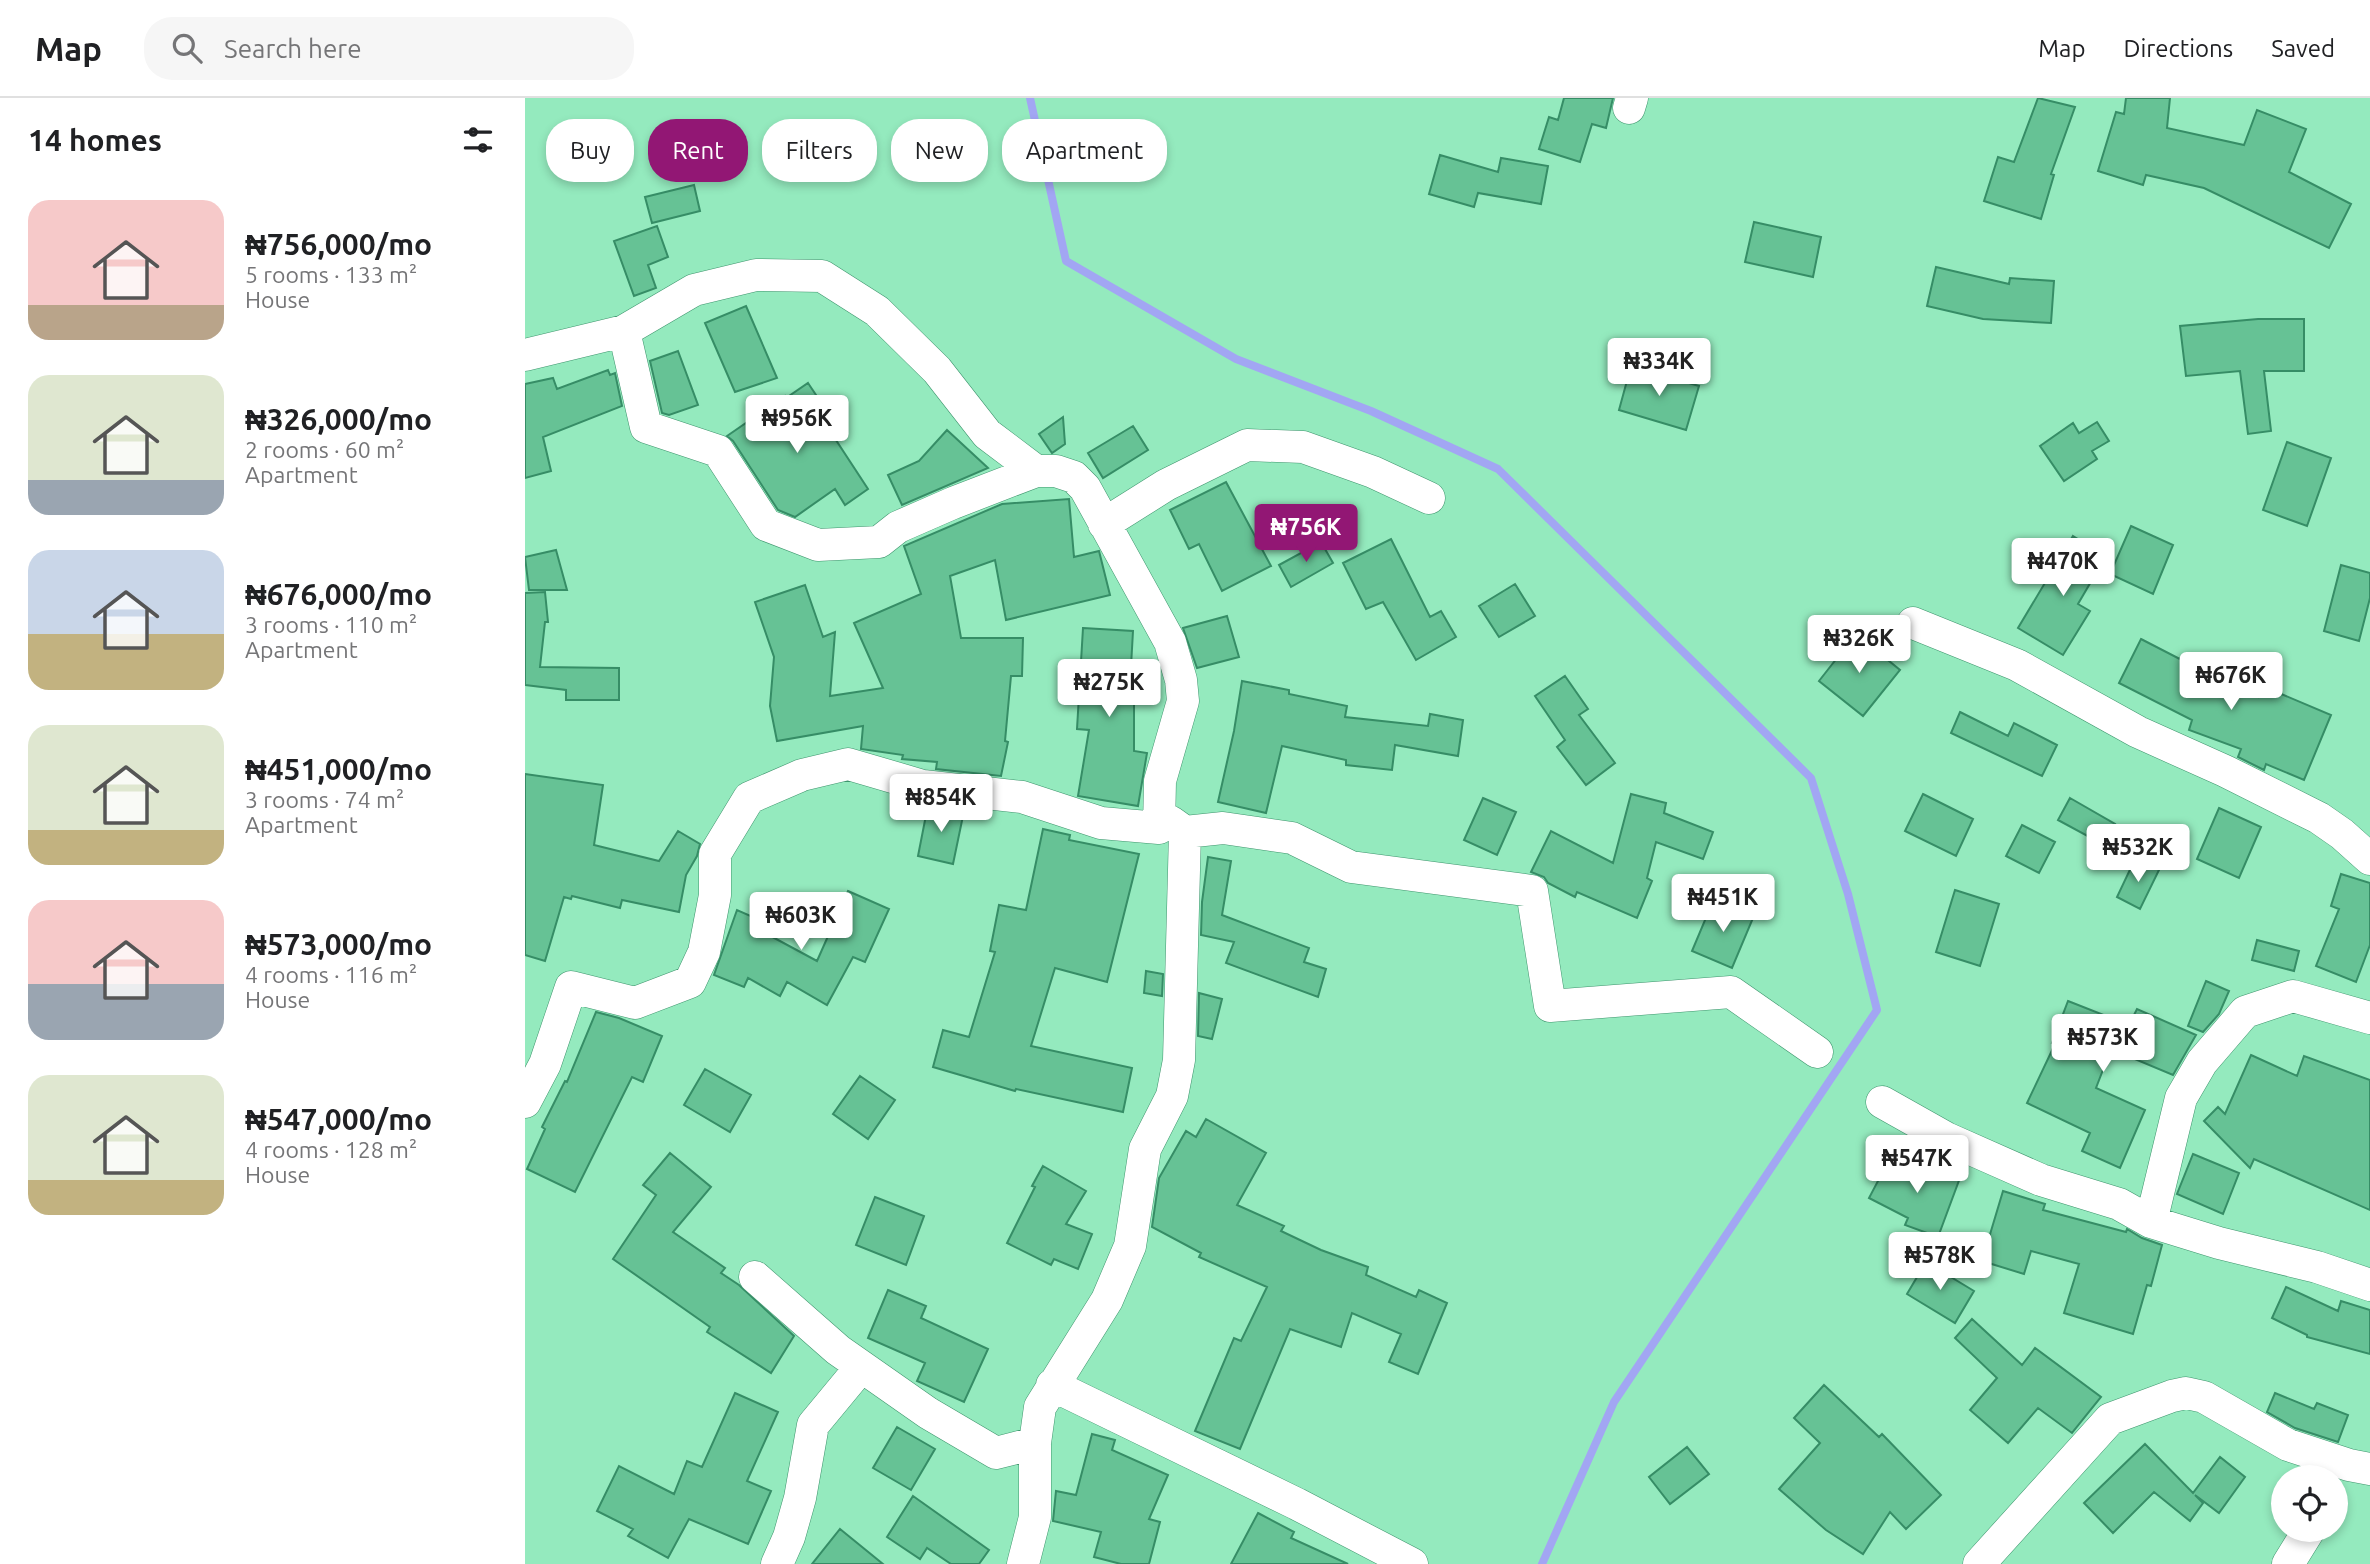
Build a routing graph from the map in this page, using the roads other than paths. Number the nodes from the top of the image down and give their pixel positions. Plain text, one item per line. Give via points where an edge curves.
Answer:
1 (624, 331) junction
2 (525, 355) edge
3 (1036, 471) junction
4 (1429, 498) dead end
5 (1104, 524) junction
6 (1913, 623) dead end
7 (1172, 830) junction
8 (2370, 859) edge
9 (2370, 1018) edge
10 (1817, 1052) dead end
11 (525, 1102) edge
12 (1882, 1102) dead end
13 (2151, 1222) junction
14 (755, 1277) dead end
15 (2370, 1285) edge
16 (861, 1367) junction
17 (1052, 1385) junction
18 (1034, 1443) junction
19 (2352, 1473) edge
20 (2302, 1542) edge
21 (777, 1564) edge
22 (1023, 1564) edge
23 (1412, 1564) edge
24 (1979, 1564) edge
25 (2288, 1564) edge

1 - 2 street
1 - 3 street via 694,290 755,275 823,276 877,311 937,370 987,434
1 - 3 street via 646,427 718,451 766,524 818,545 879,542 898,527
3 - 5 street via 1075,477
4 - 5 street via 1303,447 1247,445 1166,485
5 - 7 street via 1170,642 1181,680 1183,701 1160,781
6 - 8 street via 2017,665 2138,732 2319,818
7 - 10 street via 1223,828 1292,838 1351,867 1531,891 1550,1006 1731,992
7 - 11 street via 1101,822 1022,797 923,786 848,764 802,775 750,798 715,854 715,895 704,953 690,982 635,1003 571,987 545,1064
7 - 17 street via 1179,1060 1172,1096 1145,1149 1130,1246 1107,1300
9 - 13 street via 2293,996 2245,1012 2202,1062 2181,1098
12 - 13 street via 1946,1138 2041,1180 2119,1204
13 - 15 street
14 - 16 street
16 - 18 street via 996,1453
16 - 21 street via 813,1424 800,1498
17 - 18 street via 1040,1408
17 - 23 street
18 - 22 street via 1035,1517
19 - 24 street via 2288,1445 2204,1397 2172,1395 2110,1419
20 - 25 street

